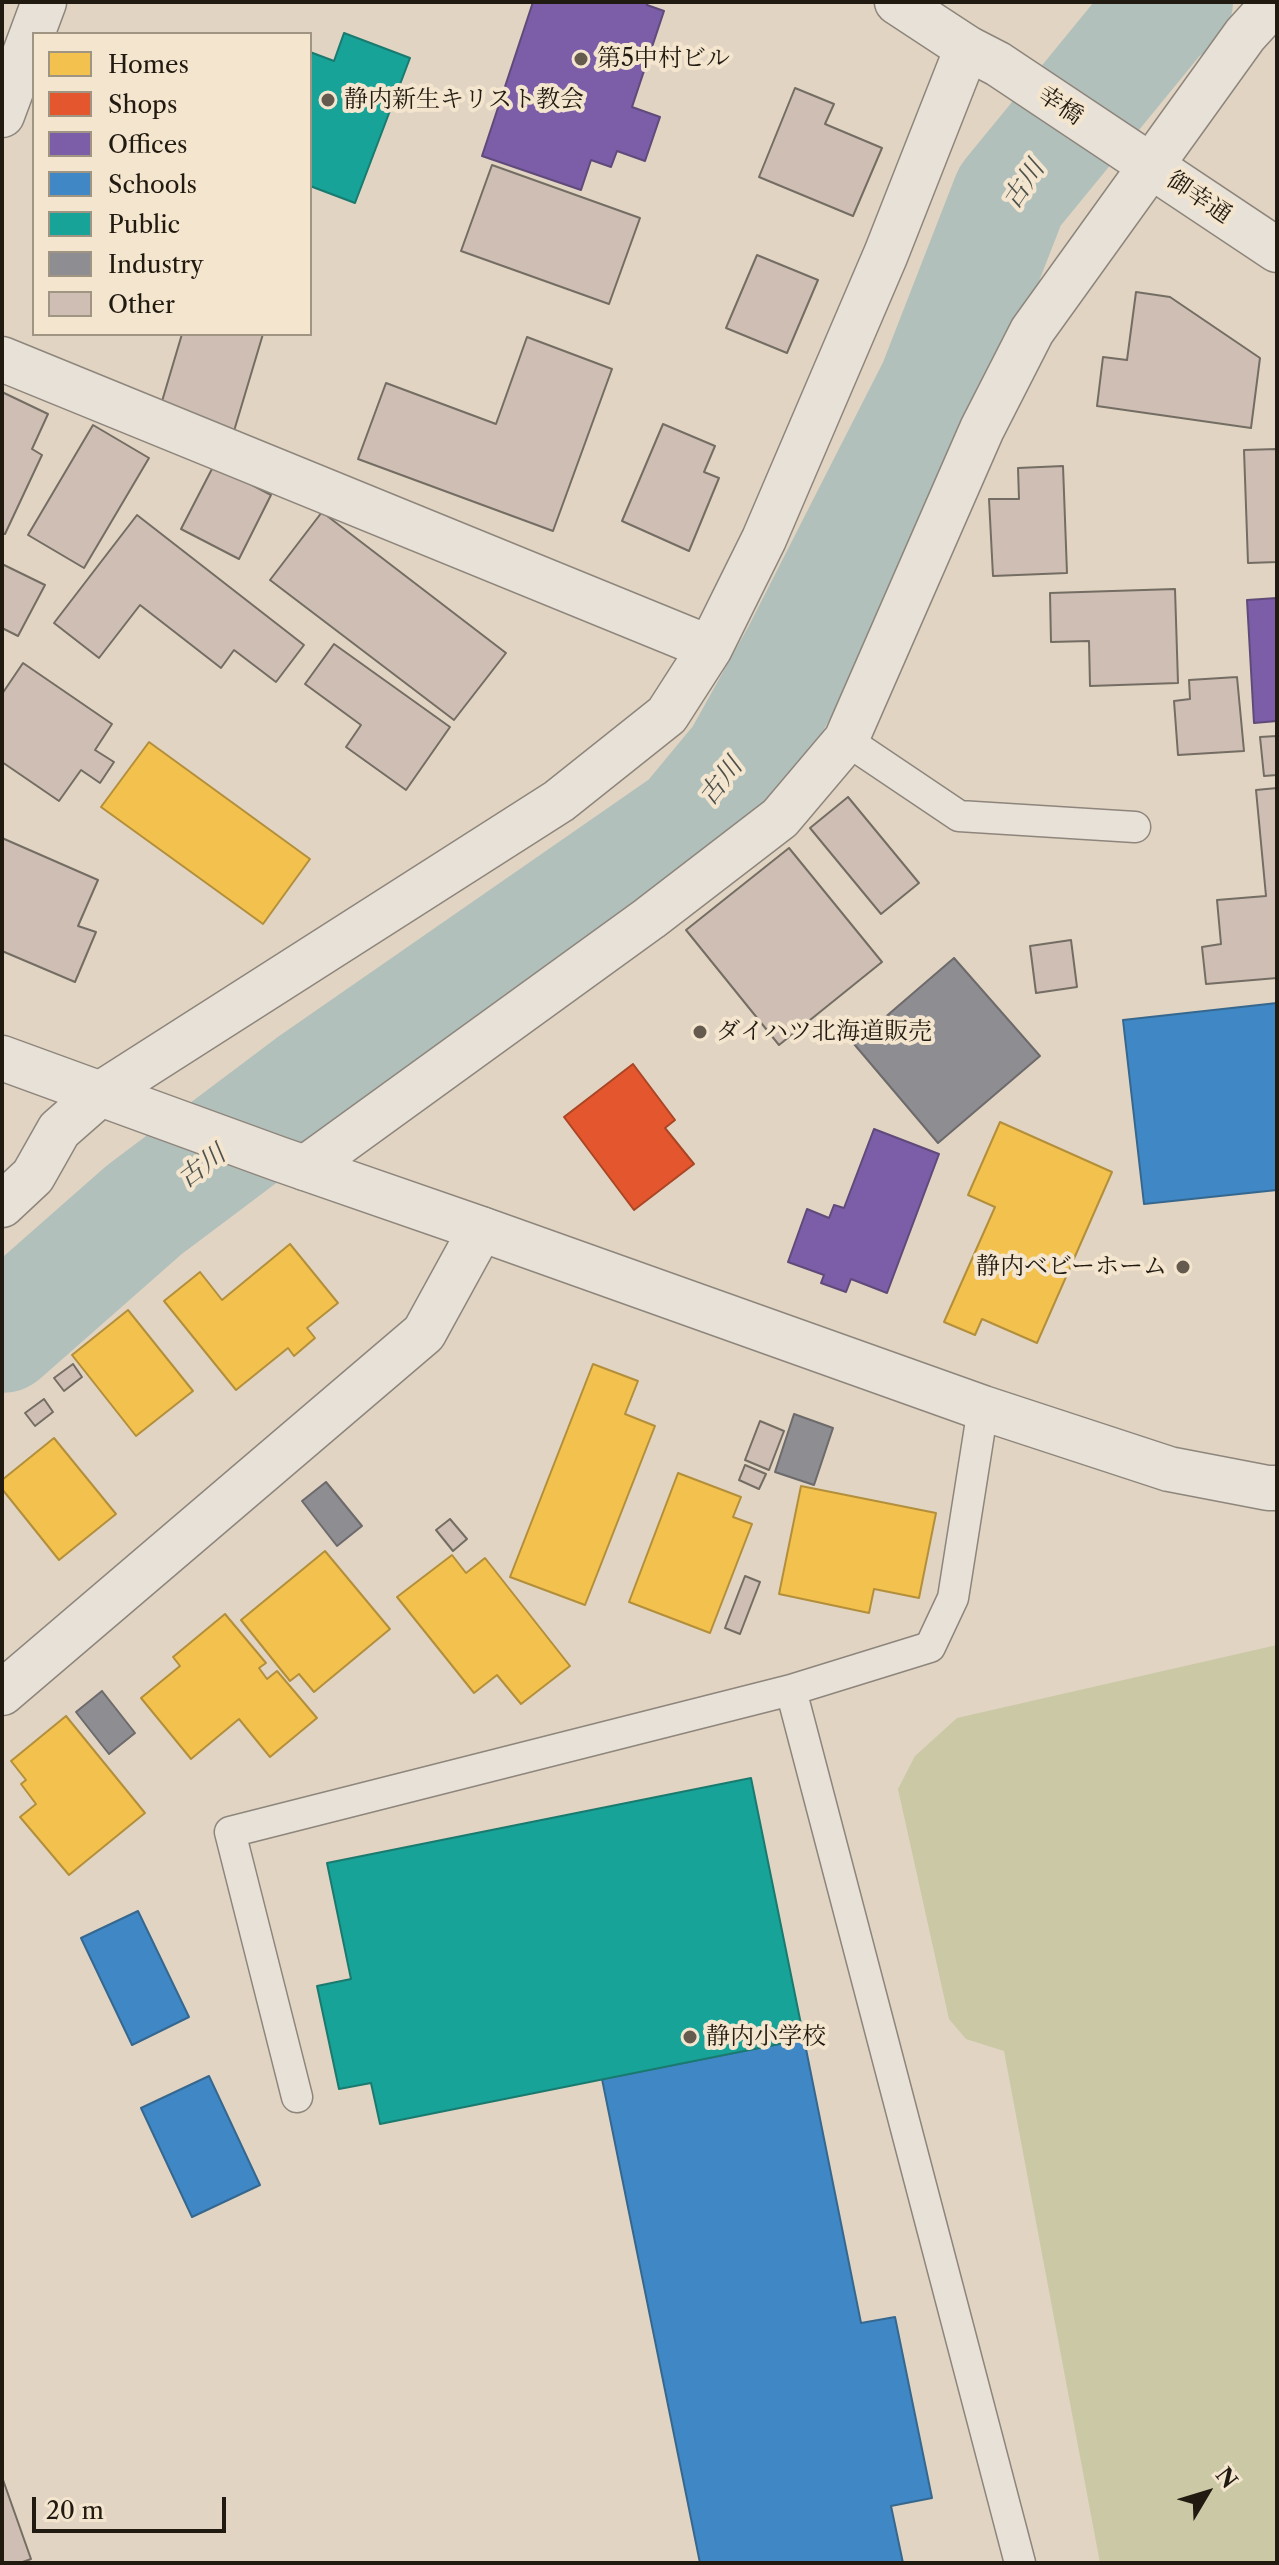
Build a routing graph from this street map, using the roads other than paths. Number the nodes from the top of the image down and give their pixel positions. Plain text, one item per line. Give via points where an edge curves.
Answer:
1 (44, 2) edge
2 (897, 2) edge
3 (1275, 2) edge
4 (33, 32) edge
5 (32, 34) edge
6 (983, 56) junction
7 (2, 115) edge
8 (1136, 156) junction
9 (1277, 250) edge
10 (2, 359) edge
11 (710, 648) junction
12 (846, 740) junction
13 (1135, 827) dead end
14 (2, 1058) edge
15 (100, 1094) junction
16 (292, 1164) junction
17 (2, 1205) edge
18 (481, 1229) junction
19 (983, 1408) junction
20 (1277, 1488) edge
21 (791, 1690) junction
22 (2, 1693) edge
23 (297, 2097) dead end
24 (1020, 2563) edge

1 - 4 street
2 - 6 street
3 - 8 street
5 - 7 street
6 - 8 street, 幸橋
6 - 11 street via 886,254 764,539
8 - 9 street, 御幸通
8 - 12 street via 1032,331 982,429
10 - 11 street
11 - 15 street via 667,715 559,801
12 - 13 lane via 959,816
12 - 16 street via 780,818 650,918
14 - 15 street
15 - 16 street
15 - 17 street via 59,1130 33,1176
16 - 18 street
18 - 19 street
18 - 22 street via 424,1333
19 - 20 street via 1169,1469
19 - 21 lane via 953,1598 930,1647
21 - 23 lane via 230,1832
21 - 24 lane

